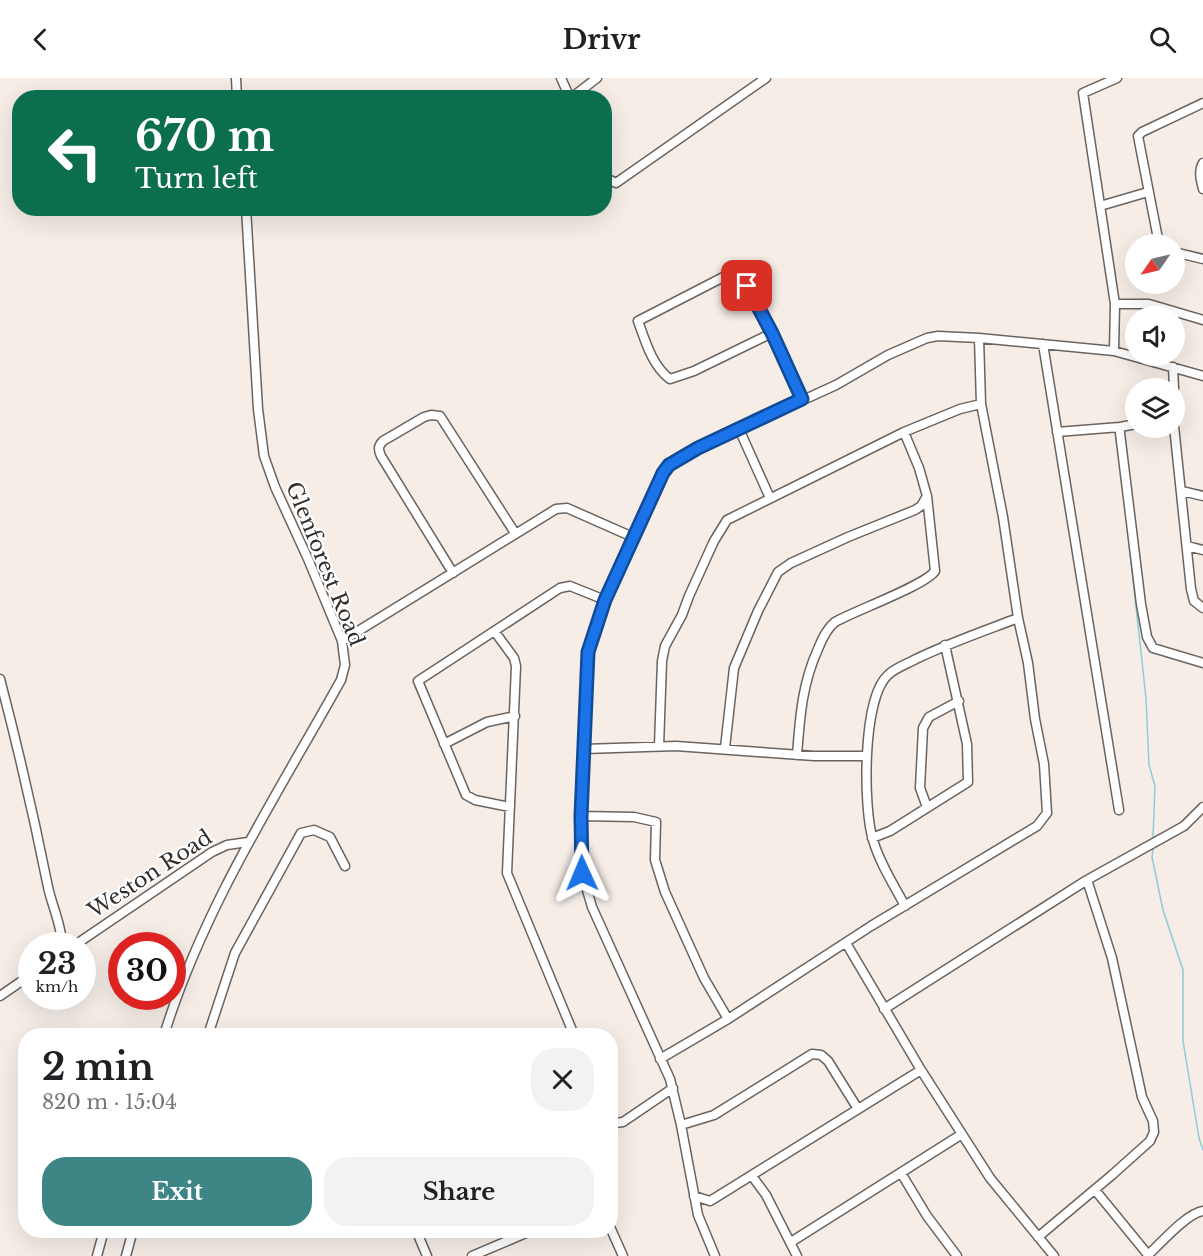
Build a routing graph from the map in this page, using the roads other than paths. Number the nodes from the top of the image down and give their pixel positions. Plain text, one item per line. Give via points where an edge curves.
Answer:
1 (597, 78) edge
2 (766, 78) edge
3 (1117, 78) edge
4 (581, 90) edge
5 (1203, 103) edge
6 (1203, 163) edge
7 (612, 181) edge
8 (1203, 189) edge
9 (1148, 192) junction
10 (1100, 206) junction
11 (246, 216) edge
12 (1157, 234) edge
13 (1185, 255) edge
14 (1203, 259) edge
15 (1115, 304) junction
16 (1203, 320) edge
17 (772, 333) junction
18 (979, 338) junction
19 (1043, 345) junction
20 (1114, 351) junction
21 (1173, 367) junction
22 (1203, 376) edge
23 (1174, 378) edge
24 (802, 399) junction
25 (981, 404) junction
26 (1125, 426) edge
27 (1120, 427) junction
28 (739, 429) junction
29 (904, 432) junction
30 (1057, 432) junction
31 (1175, 438) edge
32 (1182, 491) junction
33 (927, 496) junction
34 (1203, 496) edge
35 (770, 498) junction
36 (515, 533) junction
37 (635, 538) junction
38 (1187, 546) junction
39 (1203, 550) edge
40 (453, 573) junction
41 (605, 600) junction
42 (1203, 608) edge
43 (1018, 618) junction
44 (495, 632) junction
45 (342, 641) junction
46 (945, 645) junction
47 (1203, 663) edge
48 (0, 679) edge
49 (959, 701) junction
50 (515, 716) junction
51 (444, 744) junction
52 (659, 746) junction
53 (725, 748) junction
54 (584, 749) junction
55 (797, 754) junction
56 (867, 756) junction
57 (510, 807) junction
58 (927, 807) junction
59 (1203, 807) edge
60 (1119, 810) dead end
61 (581, 816) junction
62 (872, 838) junction
63 (248, 842) junction
64 (345, 866) dead end
65 (1087, 880) junction
66 (905, 906) junction
67 (62, 932) edge
68 (95, 932) edge
69 (846, 944) junction
70 (18, 984) edge
71 (0, 996) edge
72 (884, 1009) junction
73 (728, 1019) junction
74 (166, 1028) edge
75 (210, 1028) edge
76 (571, 1028) edge
77 (660, 1059) junction
78 (921, 1070) junction
79 (673, 1088) junction
80 (858, 1109) junction
81 (618, 1123) edge
82 (681, 1125) junction
83 (962, 1134) junction
84 (901, 1173) junction
85 (752, 1176) junction
86 (1095, 1190) junction
87 (694, 1196) junction
88 (710, 1201) junction
89 (1203, 1210) edge
90 (698, 1215) junction
91 (1038, 1237) junction
92 (102, 1238) edge
93 (131, 1238) edge
94 (419, 1238) edge
95 (514, 1238) edge
96 (615, 1238) edge
97 (791, 1242) junction
98 (1148, 1255) edge
99 (97, 1256) edge
100 (126, 1256) edge
101 (427, 1256) edge
102 (472, 1256) edge
103 (623, 1256) edge
104 (715, 1256) edge
105 (797, 1256) edge
106 (957, 1256) edge
107 (1054, 1256) edge

1 - 4 street
2 - 7 street via 616,183
3 - 10 street via 1083,93
5 - 9 street via 1139,134
6 - 8 street
9 - 10 street
9 - 12 street
10 - 15 street
11 - 45 street, Glenforest Road via 264,456
13 - 14 street
15 - 16 street via 1149,304
15 - 20 street
17 - 17 street via 737,270 638,321 649,350 670,379
17 - 24 street
18 - 19 street
18 - 24 street via 927,338
18 - 25 street
19 - 20 street
19 - 30 street
20 - 21 street
21 - 22 street
21 - 23 street
24 - 28 street
25 - 29 street
25 - 43 street
26 - 27 street
27 - 30 street
27 - 47 street via 1149,644
28 - 35 street
28 - 37 street via 669,465
29 - 33 street
29 - 35 street
30 - 60 street
31 - 32 street
32 - 34 street
32 - 38 street
33 - 53 street via 915,510 848,537 778,572 734,668
33 - 55 street via 936,567 933,574 831,625 807,676
35 - 52 street via 727,520 667,641 662,661
36 - 37 street via 552,510 567,508
36 - 40 street
36 - 40 street via 440,416 424,417 383,441 378,450 381,456
37 - 41 street
38 - 39 street
38 - 42 street via 1192,597
40 - 45 street
41 - 44 street via 564,586
41 - 54 street via 588,652
43 - 46 street
43 - 66 street via 1044,764 1047,813 1037,826
44 - 50 street via 516,662
44 - 51 street via 418,681
45 - 63 street, Glenforest Road via 346,658 341,680
46 - 49 street
46 - 56 street via 883,680 874,701
48 - 67 street
49 - 58 street via 929,717 923,728 920,788
49 - 58 street via 967,744 968,782
50 - 51 street via 487,722
50 - 57 street
51 - 57 street via 469,798
52 - 53 street
52 - 54 street
53 - 55 street
54 - 61 street
55 - 56 street
56 - 62 street via 866,789
57 - 76 street via 508,879
58 - 62 street
59 - 65 street via 1184,826
61 - 73 street via 656,822 656,860 665,892 704,978
61 - 77 street via 582,873 587,896
62 - 66 street
63 - 68 street, Weston Road via 220,848
63 - 74 street, Glenforest Road via 199,940
64 - 75 street via 330,837 314,830 301,833 235,953
65 - 72 street
65 - 86 street via 1112,957 1142,1098 1154,1128 1150,1141
66 - 69 street
69 - 72 street
69 - 73 street
70 - 71 street
72 - 78 street
73 - 77 street
77 - 79 street
78 - 80 street
78 - 83 street
79 - 81 street
79 - 82 street
80 - 82 street via 828,1061 812,1054 714,1115
80 - 85 street
82 - 87 street
83 - 84 street
83 - 91 street via 990,1178
84 - 97 street
84 - 106 street
85 - 88 street
85 - 97 street
86 - 91 street
86 - 98 street
87 - 88 street
87 - 90 street
88 - 90 street
89 - 98 street
90 - 104 street
91 - 107 street
92 - 99 street
93 - 100 street
94 - 101 street
95 - 102 street
96 - 103 street
97 - 105 street

